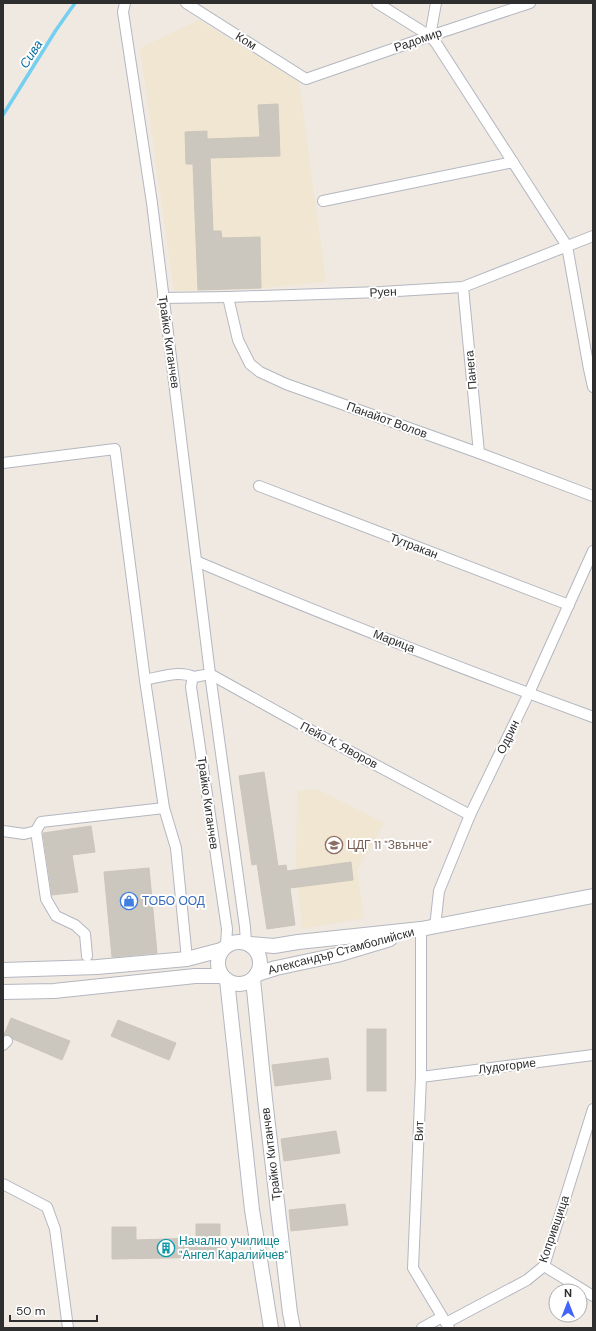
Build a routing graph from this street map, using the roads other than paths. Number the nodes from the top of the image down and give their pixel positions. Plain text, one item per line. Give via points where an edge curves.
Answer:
1 (186, 3) edge
2 (377, 3) edge
3 (436, 3) edge
4 (530, 3) edge
5 (124, 7) edge
6 (430, 36) junction
7 (306, 79) joint
8 (513, 162) junction
9 (323, 200) dead end
10 (593, 236) edge
11 (567, 246) junction
12 (463, 287) junction
13 (228, 297) junction
14 (163, 298) junction
15 (593, 387) edge
16 (479, 453) junction
17 (3, 463) edge
18 (259, 486) dead end
19 (593, 496) edge
20 (593, 551) edge
21 (196, 561) junction
22 (569, 605) junction
23 (210, 674) junction
24 (194, 677) junction
25 (144, 680) junction
26 (529, 694) junction
27 (593, 717) edge
28 (164, 808) junction
29 (470, 815) junction
30 (3, 831) edge
31 (36, 831) junction
32 (593, 896) edge
33 (428, 928) junction
34 (248, 944) junction
35 (224, 948) junction
36 (87, 956) dead end
37 (187, 959) junction
38 (3, 970) edge
39 (255, 976) junction
40 (224, 978) junction
41 (3, 992) edge
42 (593, 1056) edge
43 (421, 1077) junction
44 (593, 1109) edge
45 (3, 1184) edge
46 (544, 1266) junction
47 (593, 1296) edge
48 (446, 1323) edge
49 (68, 1328) edge
50 (271, 1328) edge
51 (293, 1328) edge
52 (422, 1328) edge

1 - 7 street, Ком
2 - 6 street
3 - 6 street
4 - 6 street, Радомир
5 - 14 street, Трайко Китанчев
6 - 7 street, Радомир
6 - 8 street
8 - 9 street
8 - 11 street
10 - 11 street, Руен
11 - 12 street, Руен
11 - 15 street
12 - 13 street, Руен
12 - 16 street, Панега
13 - 14 street, Руен
13 - 16 street, Панайот Волов via 238,340 250,364 260,372 286,384
14 - 21 street, Трайко Китанчев
16 - 19 street, Панайот Волов
17 - 25 street via 115,449
18 - 22 street, Тутракан
20 - 22 street, Одрин
21 - 23 street, Трайко Китанчев
21 - 26 street, Марица
22 - 26 street, Одрин
23 - 24 street
23 - 29 street, Пейо К. Яворов
23 - 34 street, Трайко Китанчев
24 - 25 street via 180,674
24 - 35 street, Трайко Китанчев via 191,686 226,929
25 - 28 street
26 - 27 street, Марица
26 - 29 street, Одрин
28 - 31 street via 40,822
28 - 37 street via 176,848
29 - 33 street, Одрин via 439,891
30 - 31 street via 24,834
31 - 36 street via 46,899 56,916 75,925 85,934
32 - 33 main road, Александър Стамболийски
33 - 34 main road, Александър Стамболийски via 274,946
33 - 39 main road, Александър Стамболийски via 276,968
33 - 43 street, Вит
34 - 35 main road, Александър Стамболийски via 238,941
34 - 39 main road, Александър Стамболийски via 255,949 260,961 260,968
35 - 37 main road, Александър Стамболийски
35 - 40 main road via 218,956 217,963 218,970
37 - 38 main road, Александър Стамболийски via 97,967
39 - 40 main road, Александър Стамболийски via 247,983 240,984
39 - 51 main road, Трайко Китанчев via 265,1099
40 - 41 main road, Александър Стамболийски via 194,976 54,991
40 - 50 main road, Трайко Китанчев via 252,1210
42 - 43 street, Лудогорие
43 - 48 street, Вит via 413,1268
44 - 46 street, Копривщица
45 - 49 street via 47,1207 55,1229
46 - 47 street
46 - 48 street, Копривщица via 527,1280
48 - 52 street, Копривщица

